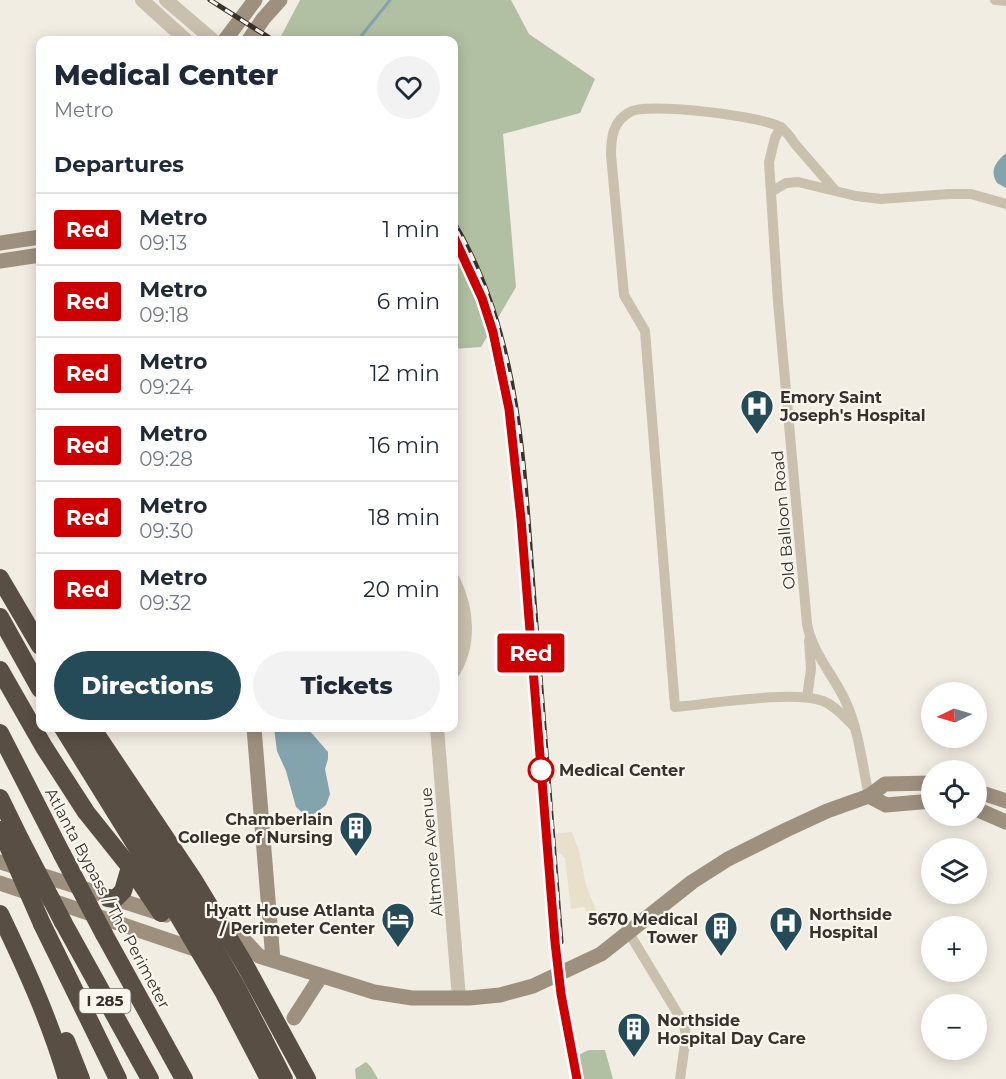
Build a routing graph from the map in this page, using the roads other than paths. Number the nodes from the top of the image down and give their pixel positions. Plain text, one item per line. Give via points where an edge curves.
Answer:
1 (142, 0) edge
2 (166, 0) edge
3 (255, 0) edge
4 (280, 0) edge
5 (995, 0) edge
6 (1006, 1) edge
7 (182, 36) edge
8 (208, 36) edge
9 (228, 36) edge
10 (252, 36) edge
11 (781, 127) junction
12 (834, 189) junction
13 (771, 192) junction
14 (1006, 204) edge
15 (36, 238) edge
16 (0, 243) edge
17 (36, 256) edge
18 (0, 261) edge
19 (0, 578) edge
20 (458, 593) edge
21 (0, 605) edge
22 (0, 617) edge
23 (808, 631) junction
24 (36, 639) edge
25 (458, 662) edge
26 (36, 668) edge
27 (0, 670) edge
28 (36, 682) edge
29 (807, 698) junction
30 (855, 727) junction
31 (36, 731) edge
32 (37, 732) edge
33 (65, 732) edge
34 (77, 732) edge
35 (95, 732) edge
36 (254, 732) edge
37 (437, 732) edge
38 (0, 733) edge
39 (921, 783) edge
40 (987, 795) edge
41 (869, 796) junction
42 (0, 798) edge
43 (1006, 801) edge
44 (921, 802) edge
45 (987, 814) edge
46 (1006, 822) edge
47 (0, 829) edge
48 (0, 862) edge
49 (130, 867) junction
50 (0, 883) edge
51 (108, 898) junction
52 (161, 913) junction
53 (0, 914) edge
54 (629, 933) junction
55 (266, 958) junction
56 (321, 976) junction
57 (33, 984) junction
58 (452, 998) junction
59 (294, 1018) dead end
60 (67, 1079) edge
61 (81, 1079) edge
62 (118, 1079) edge
63 (150, 1079) edge
64 (184, 1079) edge
65 (269, 1079) edge
66 (284, 1079) edge
67 (307, 1079) edge
68 (680, 1079) edge

1 - 7 street
2 - 8 street
3 - 9 main road
4 - 10 main road
5 - 6 street
11 - 12 street
11 - 13 street, Old Balloon Road via 769,162
11 - 29 street via 764,120 671,108 636,109 614,128 611,155 624,295 645,331 675,707
12 - 13 street via 798,182 786,183
12 - 14 street via 881,199 971,194
13 - 23 street, Old Balloon Road
15 - 16 main road
17 - 18 main road
19 - 24 highway
20 - 25 street via 466,634
21 - 26 highway
22 - 28 highway
23 - 29 street via 811,669
23 - 30 street, Old Balloon Road
27 - 31 highway
29 - 30 street via 825,702
30 - 41 street, Old Balloon Road
32 - 49 highway via 86,812
33 - 65 highway, bridge via 224,993
34 - 66 highway, bridge via 181,890
35 - 67 highway, bridge via 193,879
36 - 55 main road
37 - 58 street, Altmore Avenue via 458,975
38 - 64 highway, Atlanta Bypass / The Perimeter / I 285, bridge
39 - 41 main road via 885,784
40 - 43 main road
41 - 44 main road via 886,805
41 - 54 main road via 827,811 728,859 692,882
42 - 63 highway, I 285, bridge
45 - 46 main road
47 - 62 highway, bridge
48 - 51 main road
49 - 51 highway via 123,891 115,899
49 - 52 highway
50 - 55 main road via 243,965
51 - 52 main road
52 - 55 main road via 245,941
53 - 57 highway
54 - 58 main road via 601,954 533,986 500,994
54 - 68 street via 684,1024
55 - 56 main road
56 - 58 main road via 375,992 412,998
56 - 59 main road
57 - 60 highway
57 - 61 highway via 64,1035

